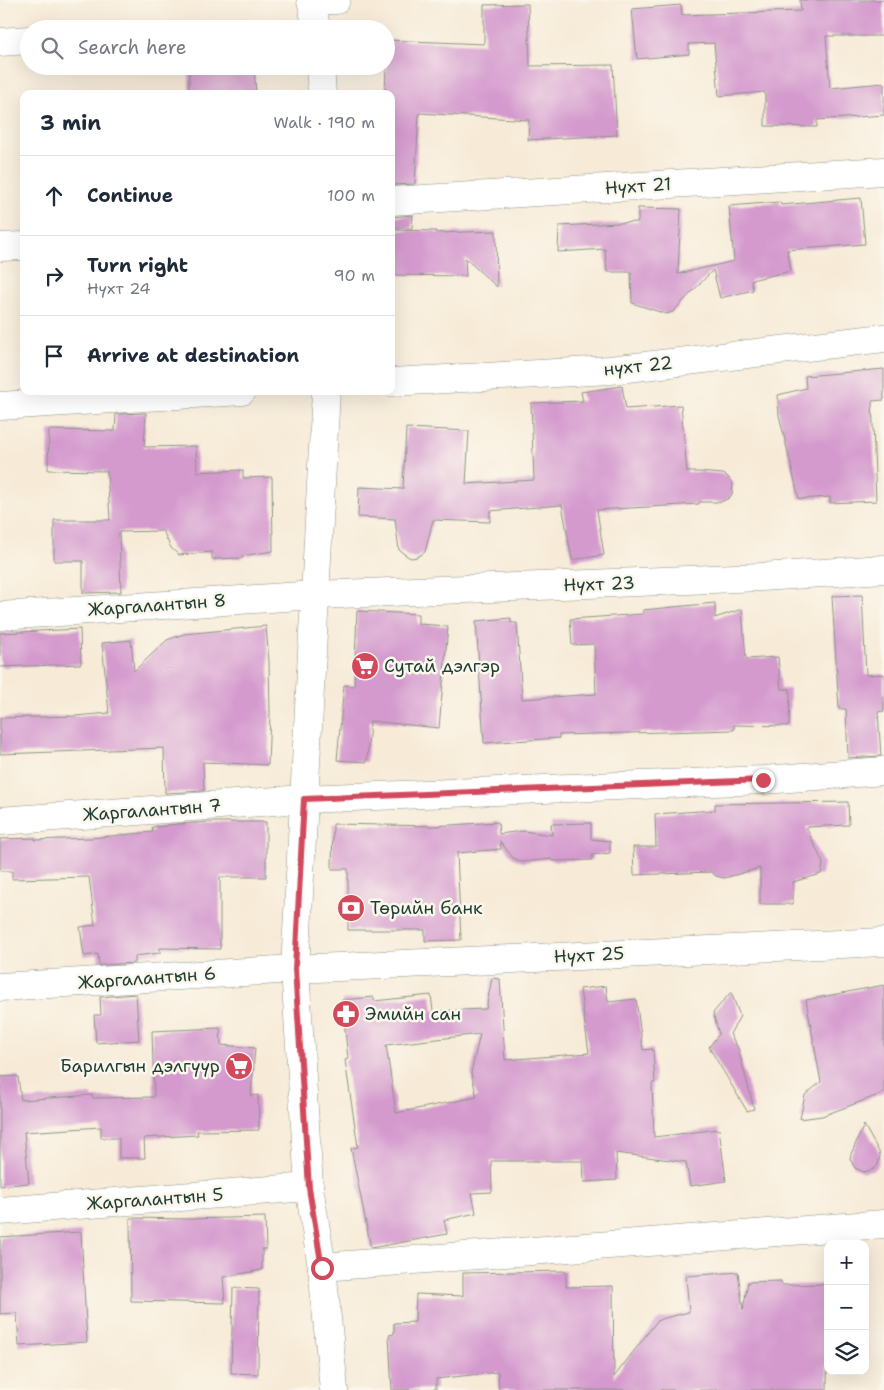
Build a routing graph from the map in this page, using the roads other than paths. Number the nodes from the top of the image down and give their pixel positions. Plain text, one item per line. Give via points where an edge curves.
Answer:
1 (320, 0) edge
2 (317, 20) edge
3 (20, 41) edge
4 (0, 42) edge
5 (321, 75) edge
6 (322, 90) edge
7 (884, 171) edge
8 (395, 201) edge
9 (20, 246) edge
10 (0, 247) edge
11 (884, 338) edge
12 (395, 382) edge
13 (177, 395) edge
14 (326, 395) edge
15 (0, 406) edge
16 (884, 569) edge
17 (315, 595) junction
18 (0, 616) edge
19 (884, 771) edge
20 (304, 799) junction
21 (0, 821) edge
22 (884, 942) edge
23 (295, 969) junction
24 (0, 987) edge
25 (309, 1188) junction
26 (0, 1211) edge
27 (884, 1224) edge
28 (322, 1268) junction
29 (334, 1390) edge

1 - 2 street
3 - 4 street
5 - 6 street
7 - 8 street, Нүхт 21
9 - 10 street
11 - 12 street, нүхт 22 via 610,370
13 - 15 street
14 - 17 street
16 - 17 street, Нүхт 23
17 - 18 street, Жаргалантын 8
17 - 20 street
19 - 20 street, Жаргалантын 7 via 763,780
20 - 21 street, Жаргалантын 7
20 - 23 street
22 - 23 street, Нүхт 25
23 - 24 street, Жаргалантын 6
23 - 25 street
25 - 26 street, Жаргалантын 5
25 - 28 street
27 - 28 street
28 - 29 street

